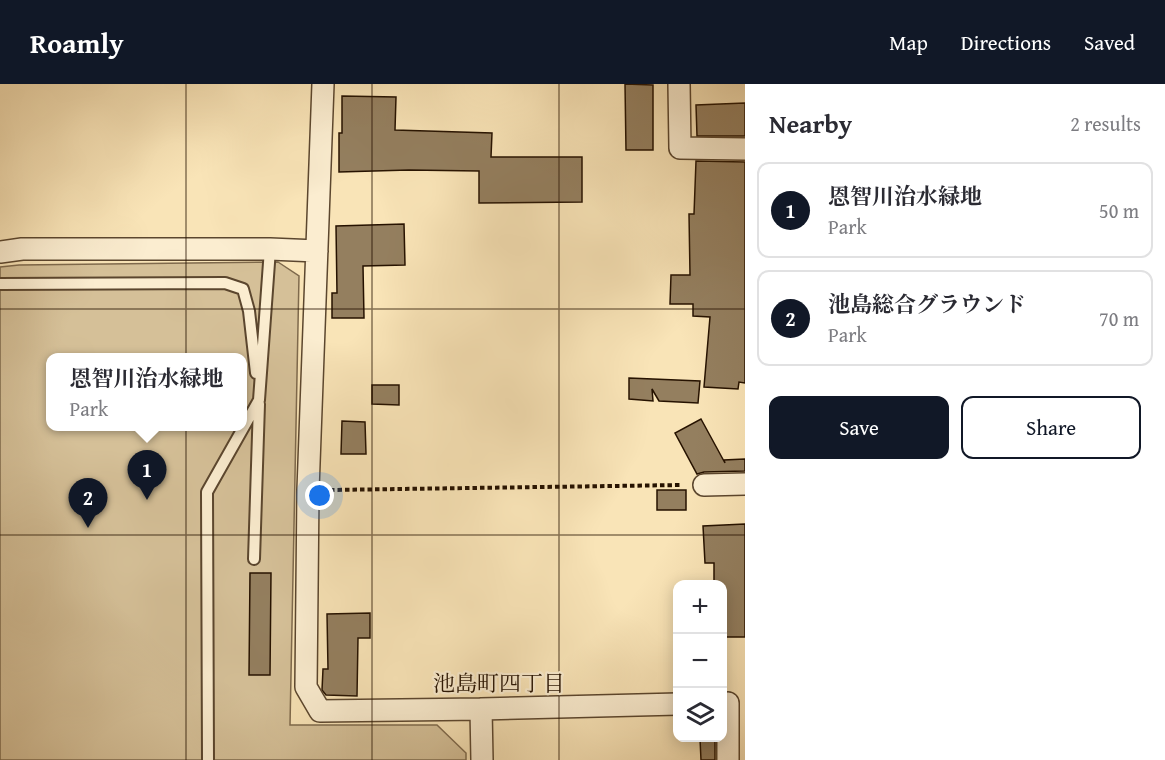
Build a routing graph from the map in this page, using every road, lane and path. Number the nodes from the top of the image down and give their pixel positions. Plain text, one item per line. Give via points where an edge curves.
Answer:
1 (323, 84) edge
2 (679, 84) edge
3 (745, 148) edge
4 (270, 249) junction
5 (317, 251) junction
6 (0, 252) edge
7 (0, 284) edge
8 (259, 399) junction
9 (247, 420) edge
10 (241, 431) edge
11 (745, 484) edge
12 (704, 485) joint
13 (308, 490) junction
14 (254, 559) dead end
15 (732, 703) edge
16 (673, 704) edge
17 (481, 709) junction
18 (208, 760) edge
19 (482, 760) edge
20 (728, 760) edge

1 - 5 street
2 - 3 street via 680,148
4 - 5 street
4 - 6 street
4 - 8 lane
5 - 13 street
7 - 8 lane via 225,283 243,289
8 - 9 lane
8 - 14 lane
10 - 18 lane via 207,492
11 - 12 street
12 - 13 path
13 - 17 street via 306,687 320,711
15 - 20 street
16 - 17 street
17 - 19 street

